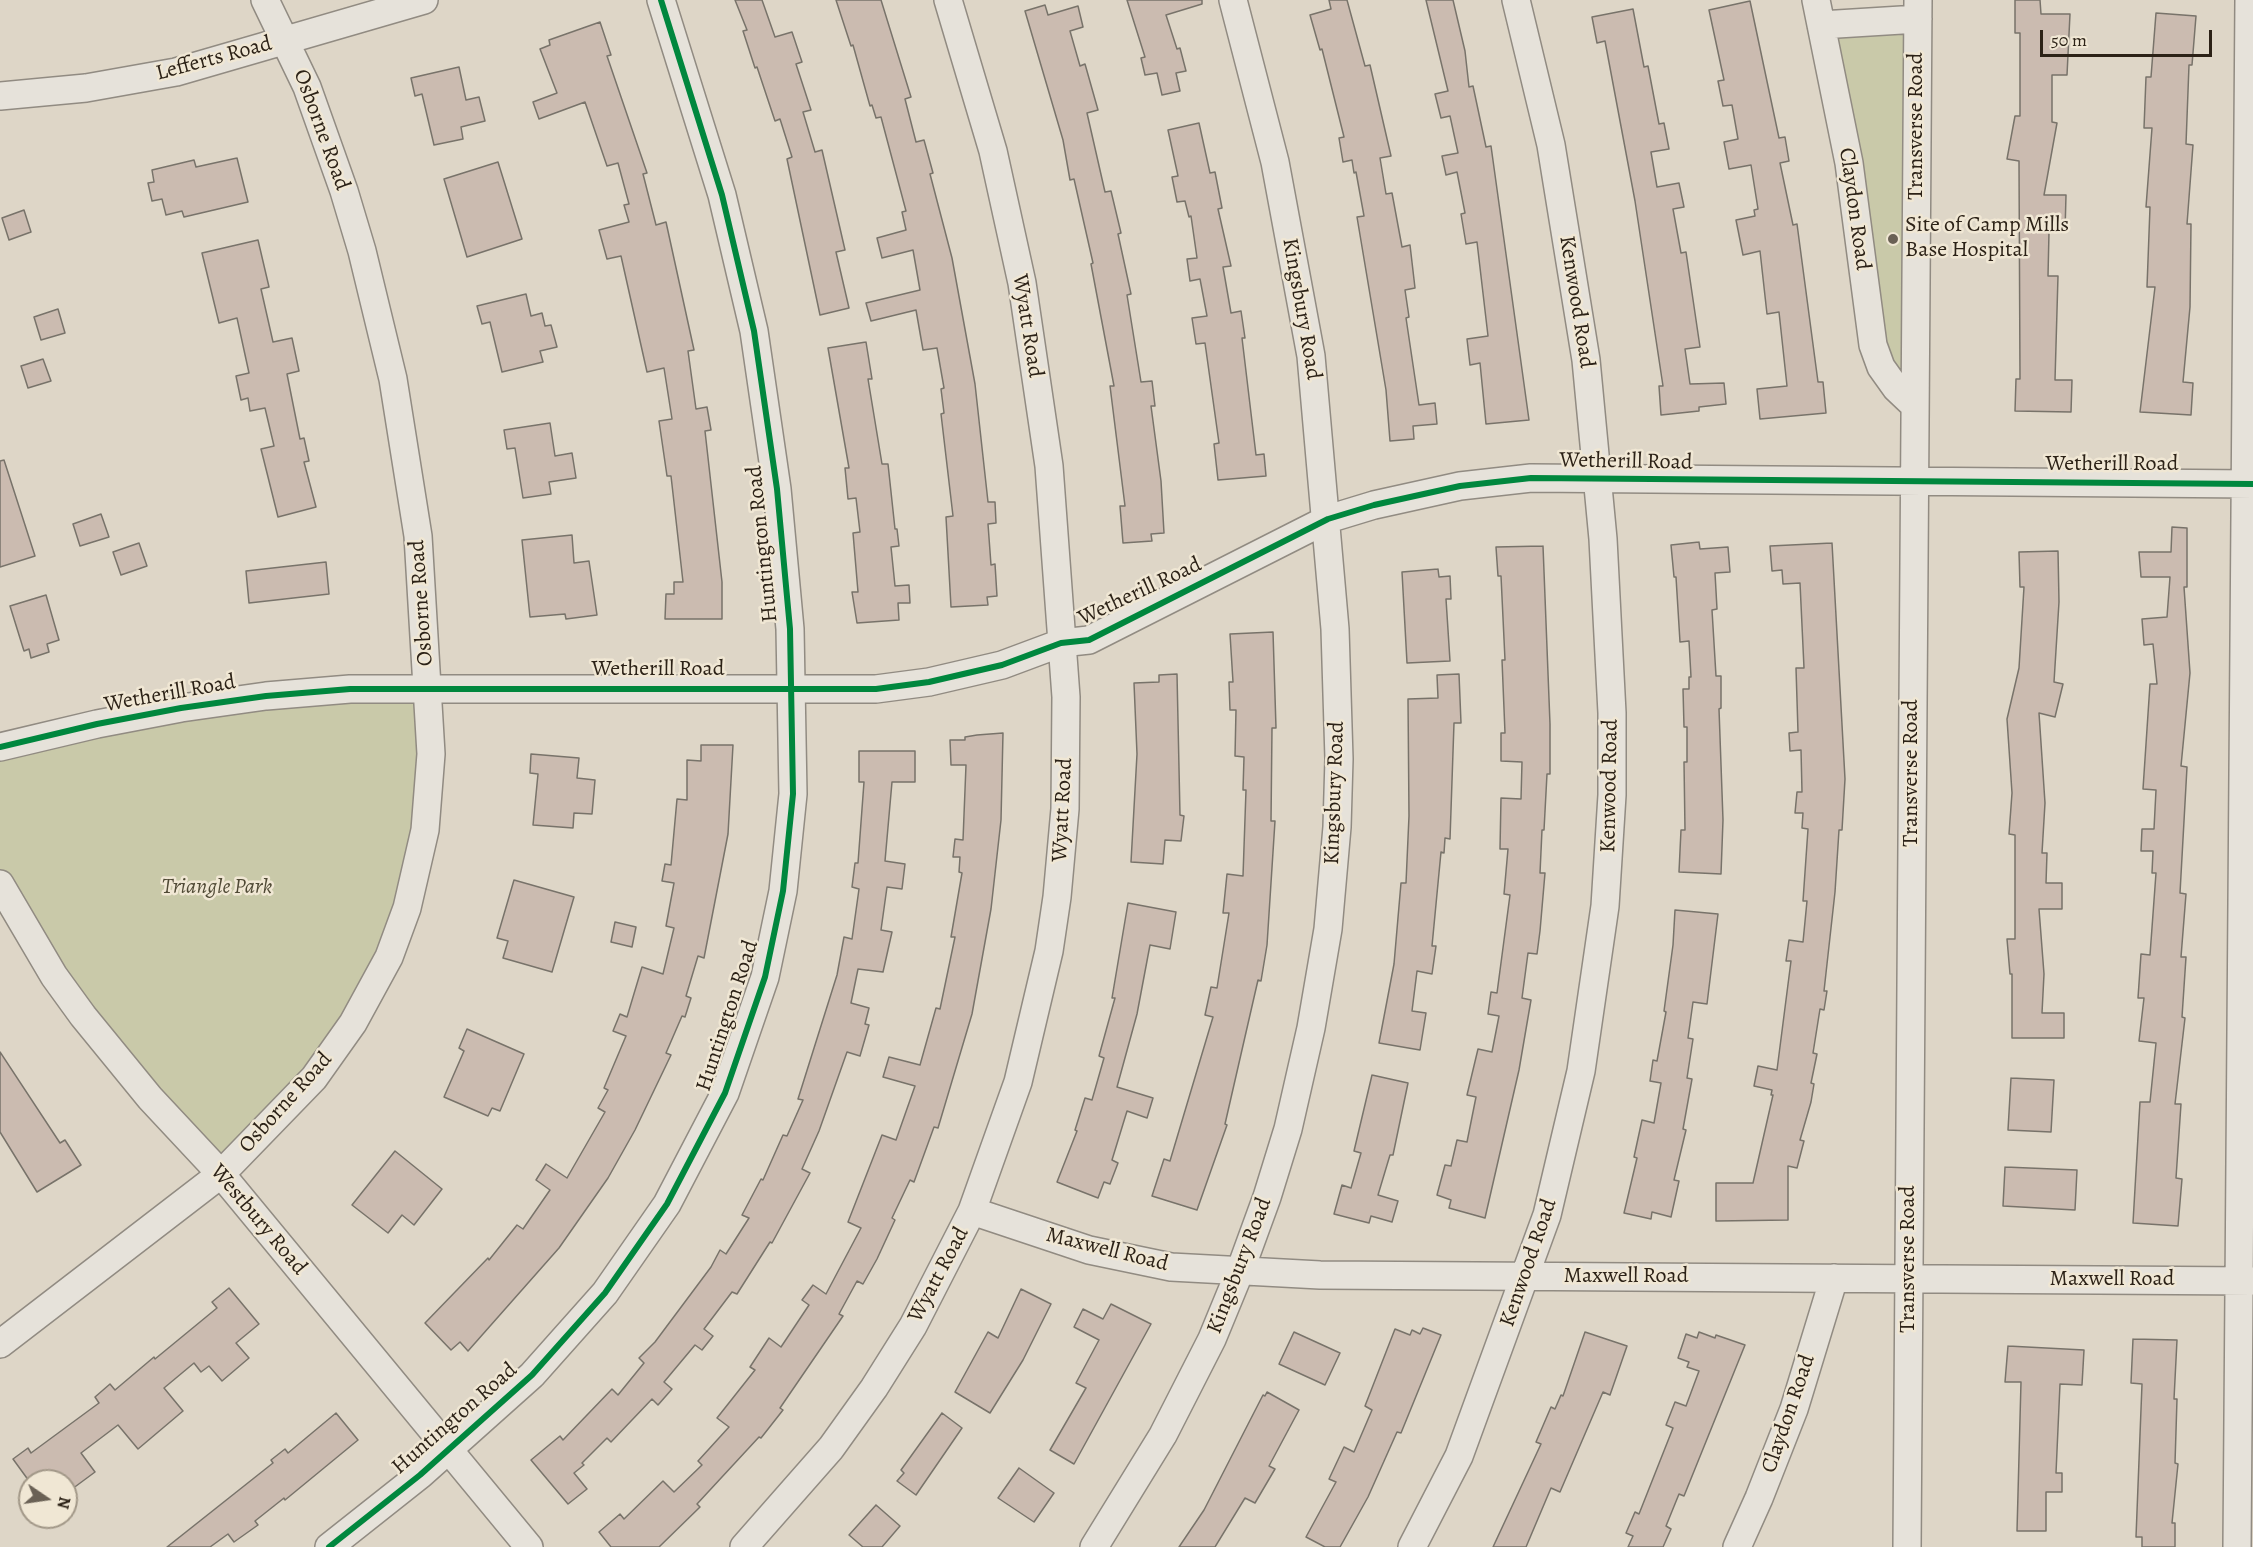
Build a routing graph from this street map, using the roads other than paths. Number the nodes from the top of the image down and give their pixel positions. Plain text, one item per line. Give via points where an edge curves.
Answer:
1 (265, 0) edge
2 (424, 0) edge
3 (661, 0) edge
4 (948, 0) edge
5 (1233, 0) edge
6 (1516, 0) edge
7 (2249, 0) edge
8 (1918, 9) edge
9 (1819, 13) edge
10 (286, 40) junction
11 (0, 96) edge
12 (2250, 212) edge
13 (1915, 406) junction
14 (1597, 480) junction
15 (1915, 482) junction
16 (2249, 484) edge
17 (1328, 519) junction
18 (1061, 643) junction
19 (428, 688) junction
20 (790, 688) junction
21 (0, 747) edge
22 (2248, 757) edge
23 (0, 884) edge
24 (2247, 1019) edge
25 (221, 1174) junction
26 (972, 1211) junction
27 (1240, 1271) junction
28 (1527, 1276) junction
29 (1834, 1278) junction
30 (1909, 1279) junction
31 (2246, 1281) edge
32 (0, 1344) edge
33 (448, 1449) junction
34 (2243, 1544) edge
35 (329, 1547) edge
36 (529, 1547) edge
37 (744, 1547) edge
38 (1095, 1547) edge
39 (1413, 1547) edge
40 (1737, 1547) edge
41 (1906, 1547) edge

1 - 10 street, Osborne Road
2 - 10 street, Lefferts Road
3 - 20 street, Huntington Road via 722,195 754,331 777,489 790,630
4 - 18 street, Wyatt Road via 993,151 1022,283 1049,466
5 - 17 street, Kingsbury Road via 1275,162 1311,356
6 - 14 street, Kenwood Road via 1552,156 1586,360
7 - 12 street
8 - 9 street
8 - 13 street, Transverse Road
9 - 13 street, Claydon Road via 1849,163 1873,345 1881,367
10 - 11 street, Lefferts Road via 176,72 86,88
10 - 19 street, Osborne Road via 344,190 393,379 418,536
12 - 16 street
13 - 15 street, Transverse Road
14 - 15 street, Wetherill Road
14 - 17 street, Wetherill Road via 1531,478 1460,486
14 - 28 street, Kenwood Road via 1612,713 1605,906 1581,1071 1547,1215
15 - 16 street, Wetherill Road
15 - 30 street, Transverse Road
16 - 22 street
17 - 18 street, Wetherill Road via 1089,640
17 - 27 street, Kingsbury Road via 1339,759 1328,929 1311,1028 1287,1130
18 - 20 street, Wetherill Road via 1002,665 929,682 876,688
18 - 26 street, Wyatt Road via 1066,696 1065,809 1054,919 1018,1082
19 - 20 street, Wetherill Road
19 - 21 street, Wetherill Road via 266,696 97,724
19 - 25 street, Osborne Road via 431,754 425,830 407,908 389,957 353,1023 314,1078
20 - 33 street, Huntington Road via 793,794 783,891 765,977 725,1093 667,1204 605,1293 532,1375
22 - 24 street
23 - 25 street, Westbury Road via 54,976 83,1016 150,1098
24 - 31 street
25 - 32 street, Osborne Road
25 - 33 street, Westbury Road
26 - 27 street, Maxwell Road via 1089,1250 1138,1261
26 - 37 street, Wyatt Road via 913,1326 874,1388 831,1448
27 - 28 street, Maxwell Road
27 - 38 street, Kingsbury Road via 1212,1339 1164,1436
28 - 29 street, Maxwell Road
28 - 39 street, Kenwood Road via 1459,1456
29 - 30 street, Maxwell Road
29 - 40 street, Claydon Road via 1794,1409
30 - 31 street, Maxwell Road
30 - 41 street, Transverse Road
31 - 34 street
33 - 35 street, Huntington Road
33 - 36 street, Westbury Road

